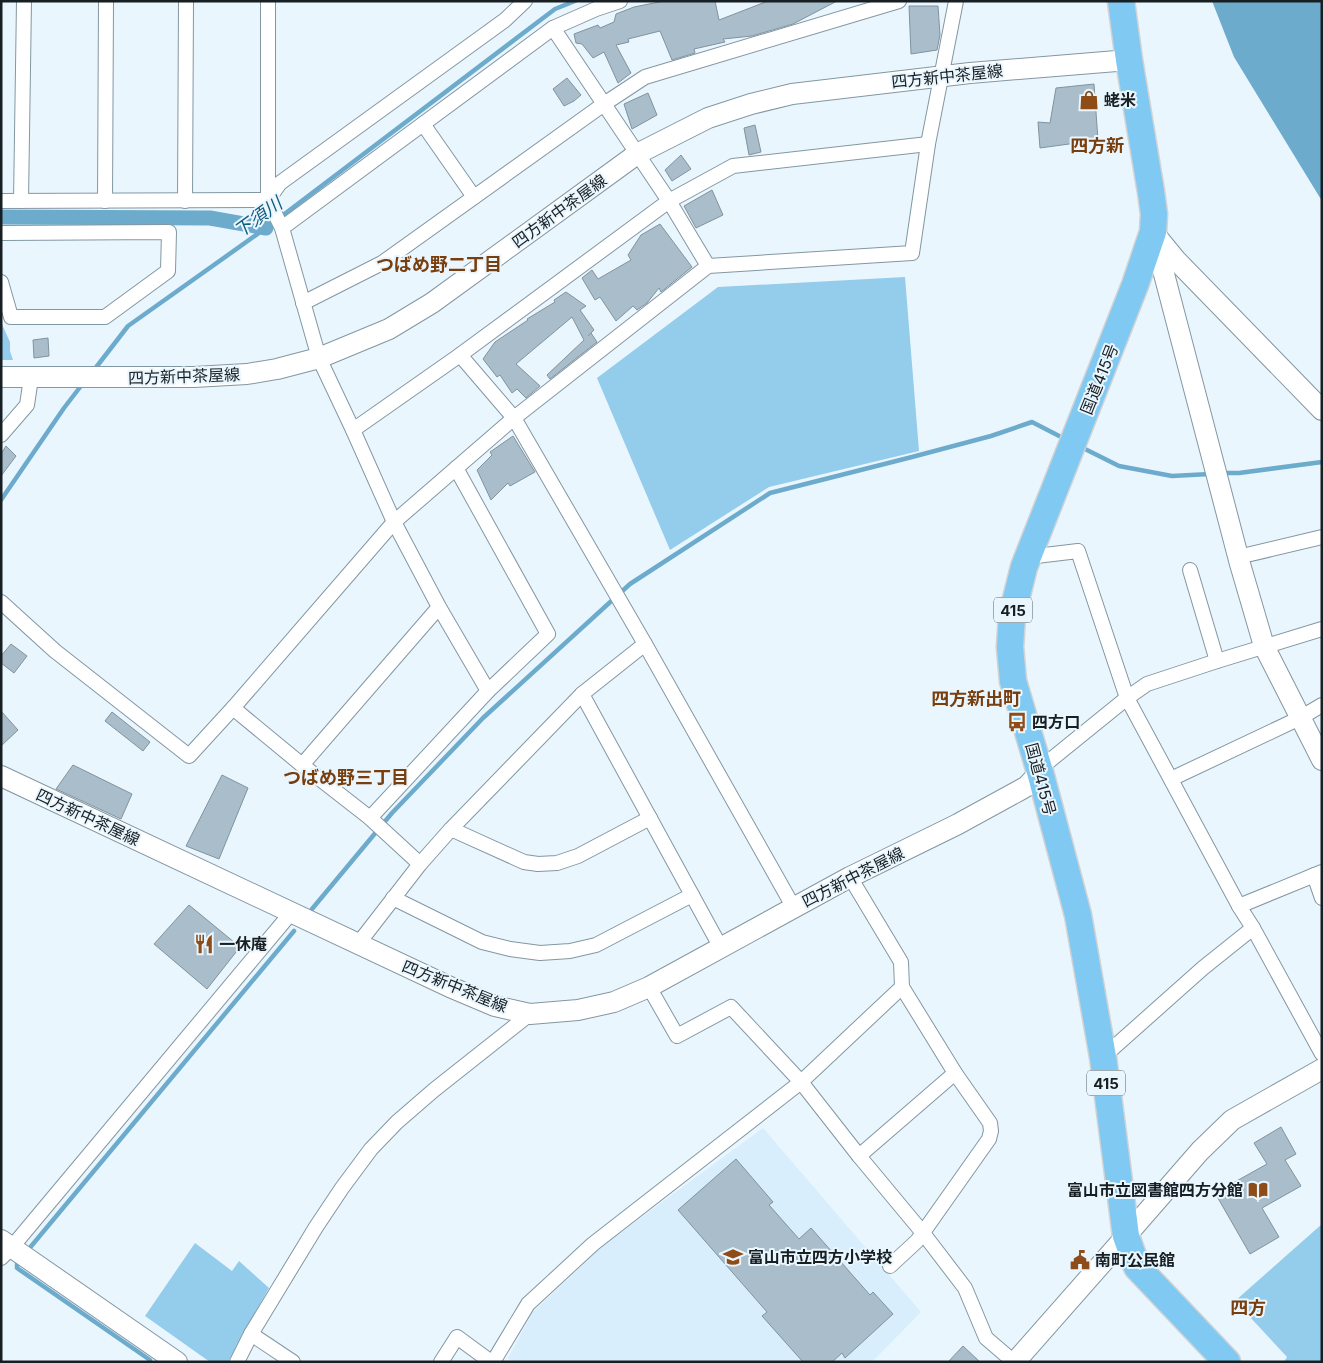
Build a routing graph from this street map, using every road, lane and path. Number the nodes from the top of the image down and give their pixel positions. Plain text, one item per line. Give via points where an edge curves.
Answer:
1 (24, 1) edge
2 (106, 1) edge
3 (186, 1) edge
4 (268, 1) edge
5 (524, 1) edge
6 (620, 1) edge
7 (899, 1) edge
8 (956, 1) edge
9 (1121, 1) edge
10 (553, 28) junction
11 (1129, 60) junction
12 (942, 76) junction
13 (604, 104) junction
14 (423, 124) junction
15 (928, 144) junction
16 (638, 154) junction
17 (474, 197) junction
18 (185, 200) junction
19 (268, 200) junction
20 (1, 201) edge
21 (22, 201) junction
22 (104, 201) junction
23 (669, 201) junction
24 (282, 228) junction
25 (1, 232) edge
26 (1153, 232) junction
27 (708, 266) junction
28 (1, 282) edge
29 (303, 302) junction
30 (460, 355) junction
31 (319, 358) junction
32 (1, 377) edge
33 (31, 378) junction
34 (1322, 410) edge
35 (514, 418) junction
36 (353, 430) junction
37 (1, 436) edge
38 (456, 468) junction
39 (394, 522) junction
40 (1322, 537) edge
41 (1028, 557) junction
42 (1238, 557) junction
43 (1190, 570) dead end
44 (1, 602) edge
45 (439, 607) junction
46 (1322, 629) edge
47 (646, 644) junction
48 (1264, 646) junction
49 (1217, 661) junction
50 (488, 691) junction
51 (582, 694) junction
52 (1127, 698) junction
53 (1322, 705) edge
54 (233, 708) junction
55 (1300, 718) junction
56 (1322, 760) edge
57 (302, 765) junction
58 (1040, 772) junction
59 (1, 776) edge
60 (1171, 779) junction
61 (370, 818) junction
62 (650, 818) junction
63 (451, 830) junction
64 (420, 864) junction
65 (1318, 873) edge
66 (850, 878) junction
67 (692, 895) junction
68 (393, 898) junction
69 (1322, 898) edge
70 (1239, 906) junction
71 (794, 908) junction
72 (291, 913) junction
73 (1253, 928) junction
74 (358, 944) junction
75 (721, 948) junction
76 (902, 986) junction
77 (649, 987) junction
78 (530, 1014) junction
79 (1322, 1054) edge
80 (1103, 1057) junction
81 (1322, 1069) edge
82 (955, 1073) junction
83 (801, 1082) junction
84 (858, 1156) junction
85 (923, 1233) junction
86 (1126, 1236) junction
87 (5, 1249) edge
88 (890, 1266) dead end
89 (250, 1334) junction
90 (177, 1362) edge
91 (237, 1362) edge
92 (293, 1362) edge
93 (441, 1362) edge
94 (492, 1362) edge
95 (1014, 1362) edge
96 (1227, 1362) edge

1 - 21 street
2 - 22 street
3 - 18 street
4 - 19 street
5 - 19 street via 505,20 280,183
6 - 10 street
7 - 13 street via 645,77
8 - 12 street
9 - 11 highway, 国道415号 / 415
10 - 13 street
10 - 14 street
11 - 12 main road, 四方新中茶屋線
11 - 26 highway, 国道415号 / 415 via 1154,214
12 - 15 street
12 - 16 main road, 四方新中茶屋線 via 792,94 751,104 708,118
13 - 16 street
13 - 17 street
14 - 17 street
14 - 24 street
15 - 23 street via 733,166
15 - 27 street via 912,253
16 - 23 street
16 - 31 main road, 四方新中茶屋線 via 432,303 389,329
17 - 29 street via 382,263
18 - 19 street
18 - 22 street
19 - 24 street
20 - 21 street
21 - 22 street
23 - 27 street
23 - 30 street
24 - 29 street
25 - 28 street via 169,232 168,271 105,317 11,317
26 - 34 main road via 1176,260
26 - 41 highway, 国道415号 / 415
26 - 42 main road
27 - 35 street
29 - 31 street
30 - 35 street
30 - 36 street
31 - 33 main road, 四方新中茶屋線 via 277,369 238,374
31 - 36 street
32 - 33 main road, 四方新中茶屋線
33 - 37 street via 27,405
35 - 38 street
35 - 47 street
36 - 39 street
38 - 39 street
38 - 50 street via 548,634
39 - 45 street
39 - 54 street
40 - 42 street
41 - 52 street via 1078,551
41 - 58 highway, 国道415号 / 415 via 1012,614 1010,647 1013,681
42 - 48 main road
43 - 49 street
44 - 54 street via 55,651 189,756
45 - 50 street
45 - 57 street
46 - 48 street
47 - 51 street
47 - 71 street
48 - 49 street
48 - 55 main road
49 - 52 street via 1147,684
50 - 61 street
51 - 62 street
51 - 63 street
52 - 58 street
52 - 60 street
53 - 55 street
54 - 57 street
55 - 56 main road
55 - 60 street
57 - 61 street
58 - 66 main road, 四方新中茶屋線 via 1022,789
58 - 80 highway, 国道415号 / 415 via 1078,915
59 - 72 main road, 四方新中茶屋線
60 - 70 street
61 - 64 street
62 - 63 street via 578,856 557,863 524,862
62 - 67 street
63 - 64 street
64 - 68 street
65 - 69 street
65 - 70 street
66 - 71 main road, 四方新中茶屋線
66 - 76 street via 901,962
67 - 68 street via 596,945 540,953 510,950 482,942
67 - 75 street
68 - 74 street
70 - 73 street
71 - 75 main road, 四方新中茶屋線
72 - 74 main road, 四方新中茶屋線
72 - 87 street
73 - 79 street
73 - 80 street
74 - 78 main road, 四方新中茶屋線 via 495,1006
75 - 77 main road, 四方新中茶屋線
76 - 82 street
76 - 83 street
77 - 78 main road, 四方新中茶屋線 via 614,1002 578,1010
77 - 83 street via 678,1036 731,1007
78 - 89 street via 434,1090 371,1149 316,1227
80 - 86 highway, 国道415号 / 415
81 - 86 main road via 1232,1120 1200,1151
82 - 84 street
82 - 85 street via 990,1123 991,1131 989,1139
83 - 84 street
83 - 94 street via 593,1244 528,1304
84 - 85 street
85 - 88 street
85 - 95 street via 965,1288 986,1338
86 - 95 main road
86 - 96 highway, 国道415号 / 415 via 1137,1268
87 - 90 main road
89 - 91 street
89 - 92 street
93 - 94 street via 457,1337

